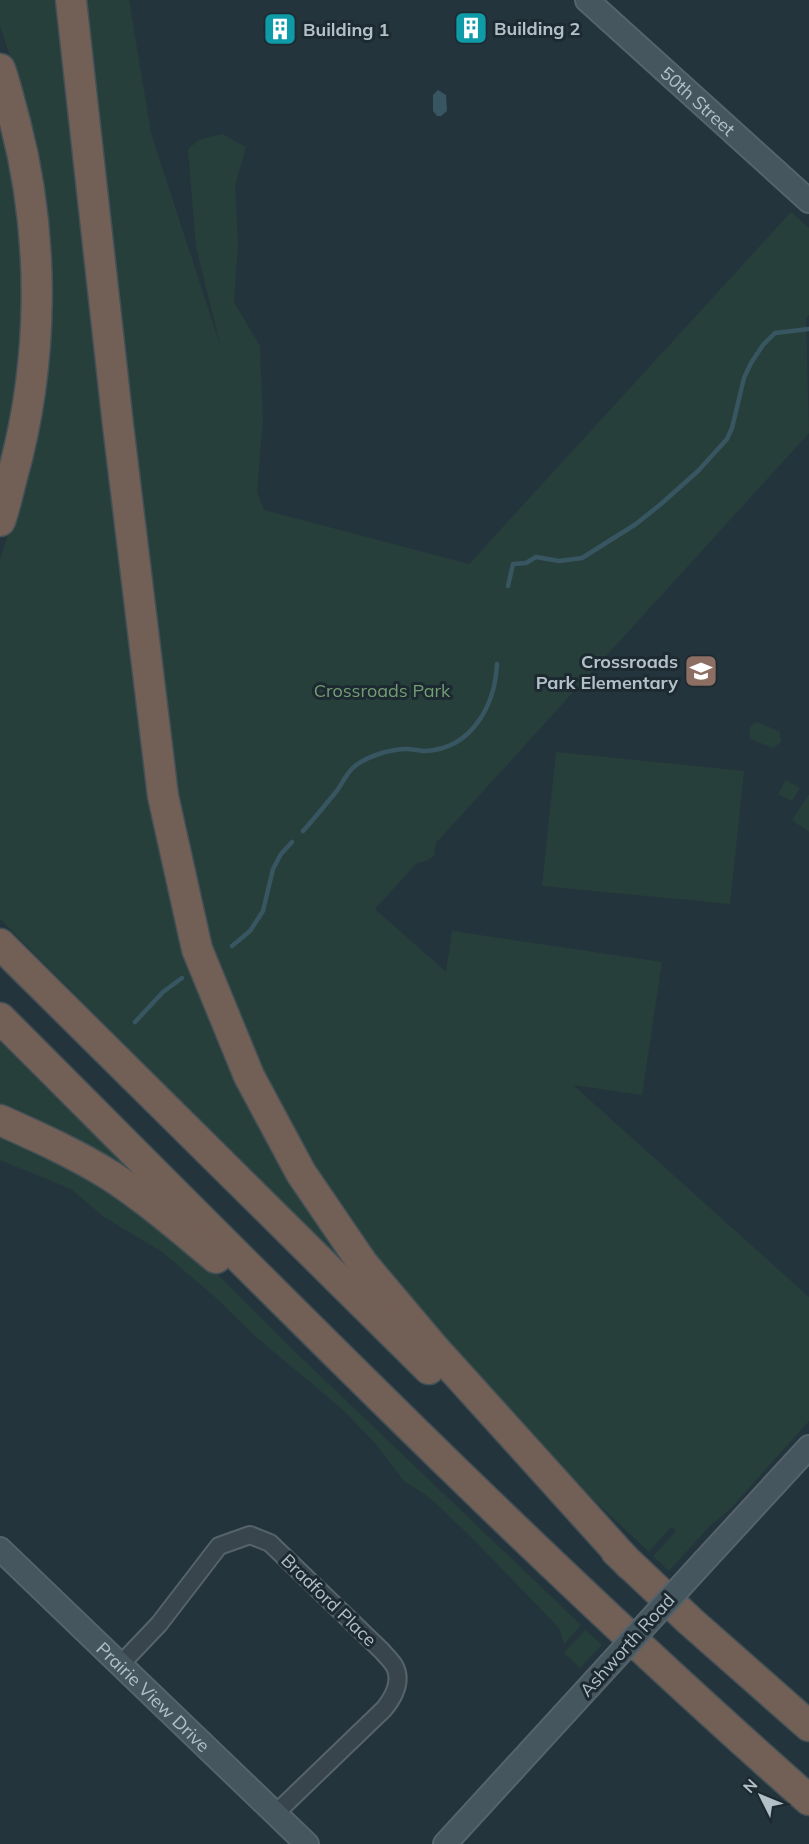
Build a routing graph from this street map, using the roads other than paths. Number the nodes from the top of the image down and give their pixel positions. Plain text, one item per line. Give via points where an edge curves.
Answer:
1 (71, 0) edge
2 (587, 0) edge
3 (0, 69) edge
4 (809, 201) edge
5 (0, 521) edge
6 (0, 944) edge
7 (0, 1018) edge
8 (0, 1120) edge
9 (364, 1381) junction
10 (809, 1447) edge
11 (0, 1549) edge
12 (630, 1565) junction
13 (120, 1665) junction
14 (809, 1726) edge
15 (809, 1800) edge
16 (275, 1814) junction
17 (307, 1844) edge
18 (446, 1844) edge

1 - 12 highway via 163,796 197,949 249,1076 301,1173 363,1264
2 - 4 main road, 50th Street
3 - 5 highway via 22,150 34,223 37,297 33,372 21,445
6 - 12 highway
7 - 9 highway
8 - 9 highway via 56,1144 120,1183 163,1214
9 - 15 highway via 592,1603
10 - 18 main road, Ashworth Road, bridge
11 - 13 main road, Prairie View Drive
12 - 14 highway
13 - 16 main road, Prairie View Drive
13 - 16 street, Bradford Place via 159,1624 219,1546 250,1535 270,1543 396,1668 394,1696 384,1710
16 - 17 main road, Prairie View Drive

